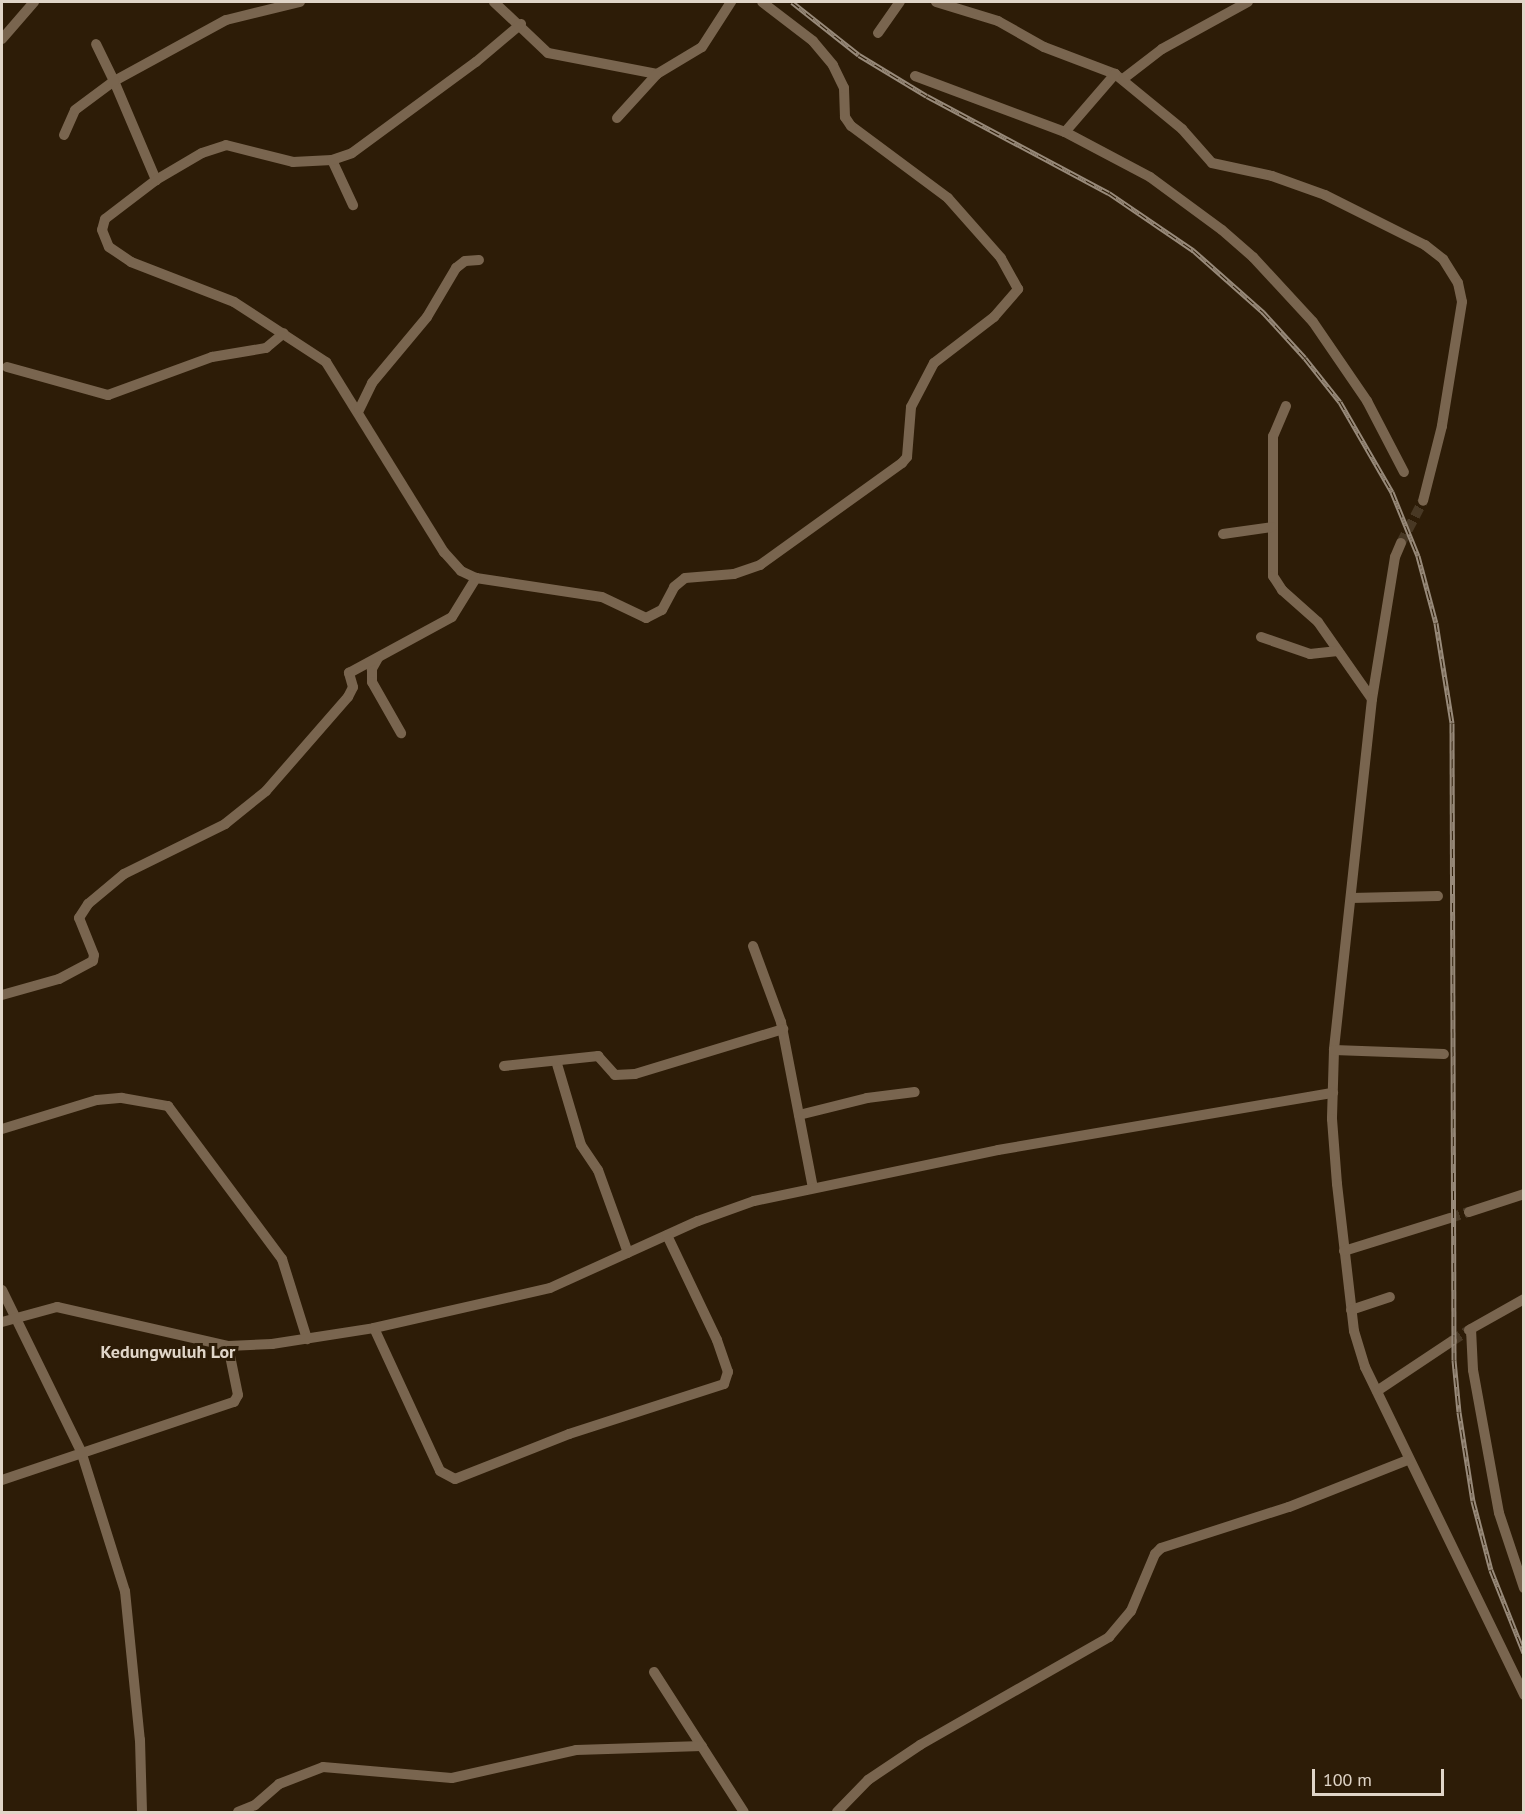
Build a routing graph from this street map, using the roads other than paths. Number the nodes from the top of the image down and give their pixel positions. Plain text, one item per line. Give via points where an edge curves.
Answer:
1 (34, 2) edge
2 (300, 2) edge
3 (494, 2) edge
4 (731, 2) edge
5 (762, 2) edge
6 (900, 2) edge
7 (936, 2) edge
8 (1248, 2) edge
9 (516, 28) junction
10 (878, 33) dead end
11 (2, 39) edge
12 (96, 44) dead end
13 (657, 74) junction
14 (915, 76) dead end
15 (1119, 77) junction
16 (114, 81) junction
17 (617, 118) dead end
18 (1065, 132) junction
19 (64, 135) dead end
20 (332, 160) junction
21 (156, 180) junction
22 (353, 205) dead end
23 (479, 260) dead end
24 (284, 333) junction
25 (7, 367) dead end
26 (1286, 406) dead end
27 (359, 410) junction
28 (1404, 472) dead end
29 (1423, 501) tunnel mouth
30 (1272, 527) junction
31 (1223, 534) dead end
32 (1401, 543) tunnel mouth
33 (476, 578) junction
34 (1261, 637) dead end
35 (1338, 651) junction
36 (378, 658) junction
37 (1372, 699) junction
38 (401, 733) dead end
39 (1438, 896) dead end
40 (1351, 898) junction
41 (753, 946) dead end
42 (2, 995) edge
43 (783, 1029) junction
44 (1334, 1050) junction
45 (1444, 1054) dead end
46 (557, 1064) junction
47 (504, 1066) dead end
48 (915, 1092) dead end
49 (1333, 1093) junction
50 (799, 1115) junction
51 (2, 1129) edge
52 (813, 1188) junction
53 (1524, 1194) edge
54 (1469, 1212) tunnel mouth
55 (1450, 1218) tunnel mouth
56 (667, 1235) junction
57 (1344, 1251) junction
58 (628, 1253) junction
59 (2, 1290) edge
60 (1390, 1297) dead end
61 (1524, 1299) edge
62 (1351, 1310) junction
63 (14, 1316) junction
64 (2, 1322) edge
65 (374, 1328) junction
66 (307, 1339) junction
67 (1452, 1341) tunnel mouth
68 (228, 1346) junction
69 (1377, 1391) junction
70 (81, 1451) junction
71 (1408, 1460) junction
72 (2, 1480) edge
73 (1524, 1588) edge
74 (654, 1672) dead end
75 (1524, 1695) edge
76 (702, 1746) junction
77 (142, 1812) edge
78 (238, 1812) edge
79 (744, 1812) edge
80 (837, 1812) edge

1 - 11 street
2 - 16 street via 226,20
3 - 9 street
4 - 13 street via 702,47
5 - 33 street via 813,41 833,65 846,97 847,122 948,198 1011,272 1018,283 1016,293 994,317 934,363 911,407 905,461 760,565 734,574 685,578 674,587 662,610 646,618 602,597
6 - 10 street
7 - 15 street via 998,21 1044,47
8 - 15 street
9 - 13 street via 555,56
9 - 20 street via 368,144
12 - 16 street
13 - 17 street
14 - 18 street
15 - 18 street
15 - 29 street via 1159,114 1182,129 1212,164 1272,176 1325,195 1425,245 1448,265 1460,288 1462,302 1442,426
16 - 19 street via 75,110
16 - 21 street
18 - 28 street via 1150,177 1222,230 1282,287 1343,363
20 - 21 street via 293,162 226,145 202,153
20 - 22 street
21 - 24 street via 105,219 102,230 109,247 131,262 234,302
23 - 27 street via 465,261 456,268 423,323 372,383
24 - 25 street via 266,348 212,357 108,395
24 - 27 street via 326,362
26 - 30 street via 1273,436
27 - 33 street via 449,560
30 - 31 street
30 - 35 street via 1272,571 1276,583 1318,622
32 - 37 street via 1395,557
33 - 36 street via 452,616
34 - 35 street via 1310,654
35 - 37 street
36 - 38 street via 372,669 372,682
36 - 42 street via 349,673 353,687 348,697 266,791 219,827 124,874 83,909 79,918 93,961 59,979
37 - 40 street
39 - 40 street
40 - 44 street
41 - 43 street
43 - 46 street via 635,1074 615,1075 598,1056
43 - 50 street
44 - 45 street
44 - 49 street
46 - 47 street
46 - 58 street via 581,1145 598,1170
48 - 50 street via 867,1098
49 - 52 street via 998,1150
49 - 57 street
50 - 52 street
51 - 66 street via 97,1100 122,1098 168,1106 282,1259
52 - 56 street via 744,1204
53 - 54 street
55 - 57 street
56 - 58 street
56 - 65 street via 717,1340 728,1372 724,1384 569,1434 455,1479 440,1471
57 - 62 street
58 - 65 street via 550,1288
59 - 63 street
60 - 62 street
61 - 73 street via 1470,1330 1473,1370 1499,1513
62 - 69 street via 1355,1338
63 - 64 street
63 - 68 street via 57,1307
63 - 70 street
65 - 66 street
66 - 68 street
67 - 69 street
68 - 70 street via 238,1395 234,1402
69 - 71 street
70 - 72 street
70 - 77 street via 125,1591 136,1693
71 - 75 street
71 - 80 street via 1289,1507 1161,1548 1131,1611 1109,1637 920,1745 868,1780
74 - 76 street
76 - 78 street via 576,1750 452,1778 323,1767 279,1784 255,1805
76 - 79 street

